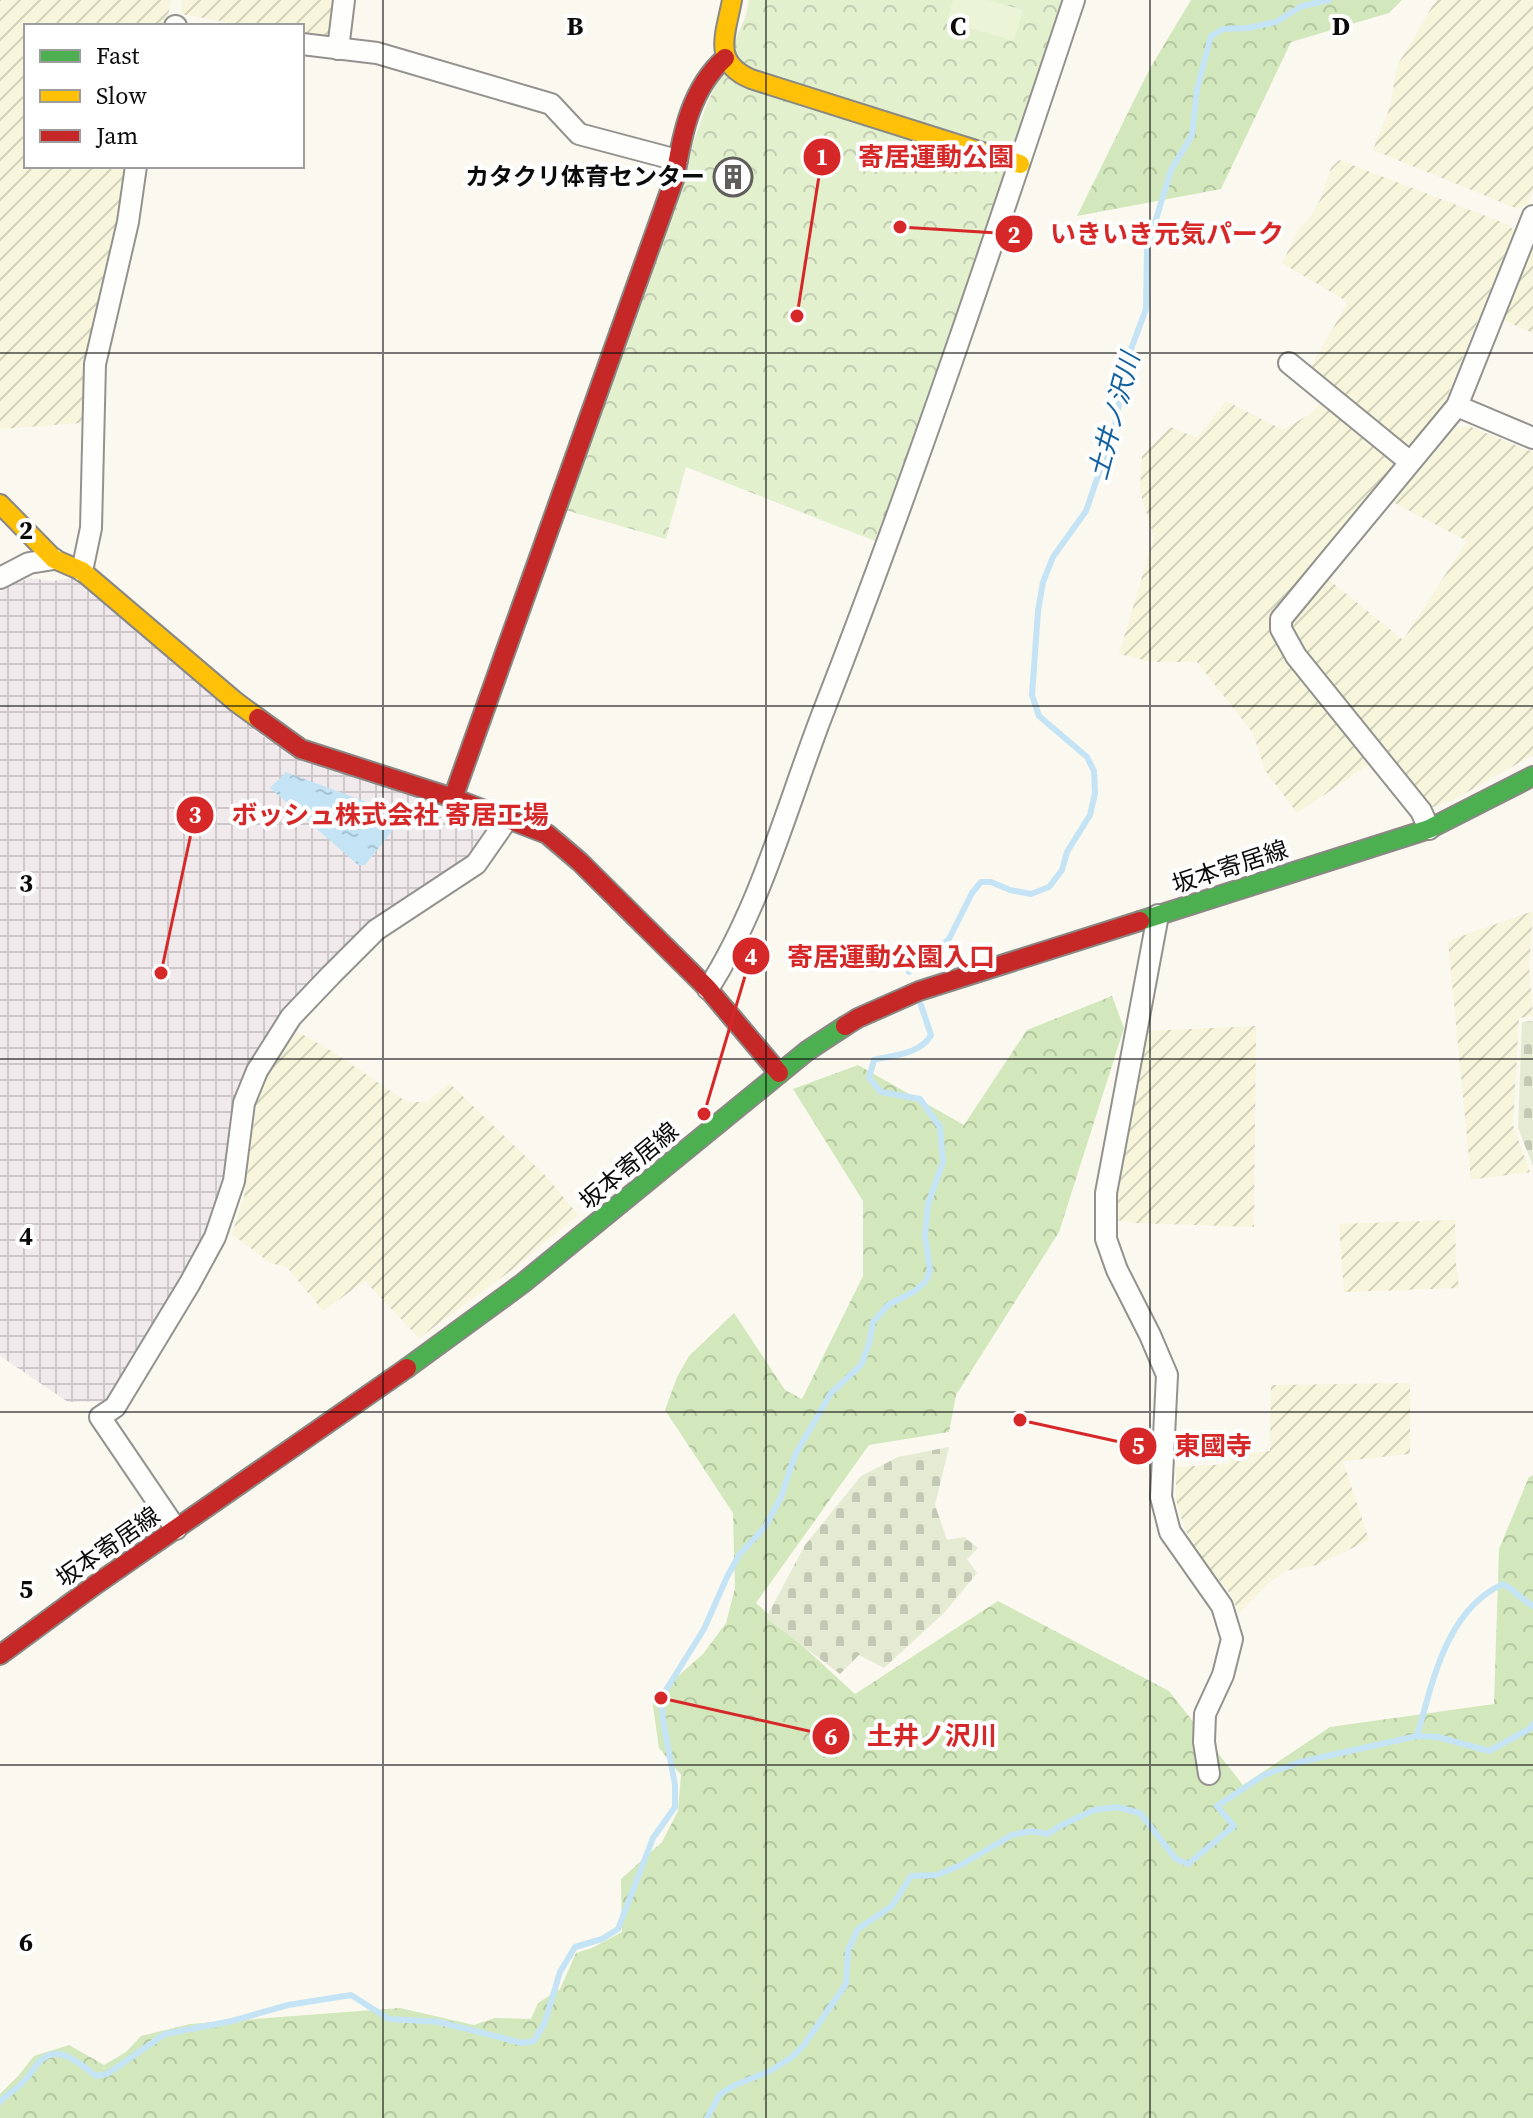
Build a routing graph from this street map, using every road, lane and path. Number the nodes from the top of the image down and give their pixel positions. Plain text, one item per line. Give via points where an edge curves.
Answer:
1 (344, 0) edge
2 (732, 0) edge
3 (1074, 0) edge
4 (304, 44) edge
5 (338, 49) junction
6 (725, 58) junction
7 (677, 160) junction
8 (1020, 164) junction
9 (136, 168) edge
10 (1532, 220) edge
11 (1289, 363) dead end
12 (1457, 406) junction
13 (1533, 438) edge
14 (1410, 462) junction
15 (0, 504) edge
16 (54, 559) junction
17 (82, 571) junction
18 (0, 578) edge
19 (1533, 776) edge
20 (453, 798) junction
21 (508, 818) junction
22 (1429, 829) junction
23 (1158, 915) junction
24 (708, 989) junction
25 (779, 1073) junction
26 (176, 1529) junction
27 (0, 1655) edge
28 (1209, 1774) dead end

1 - 5 street
2 - 6 street
3 - 8 street
4 - 5 street
5 - 7 street via 377,53 551,104 579,134
6 - 7 street via 710,72 692,106
6 - 8 street via 735,72 751,79
7 - 20 street
8 - 24 street via 887,547 759,888
9 - 17 street via 95,364 91,528
10 - 12 street
11 - 14 street
12 - 13 street
12 - 14 street
14 - 22 street via 1281,619 1281,629 1296,656 1421,811
15 - 16 street
16 - 17 street
16 - 18 street via 29,563
17 - 20 street via 236,702 301,749
19 - 22 street, 坂本寄居線
20 - 21 street
21 - 24 street via 547,834 580,862
21 - 26 street via 476,864 376,930 331,975 291,1017 257,1071 244,1103 234,1181 215,1237 115,1407 100,1417
22 - 23 street, 坂本寄居線
23 - 25 street, 坂本寄居線 via 877,1007
23 - 28 street via 1106,1193 1106,1239 1167,1375 1161,1497 1170,1532 1222,1606 1232,1639 1205,1714
24 - 25 street
25 - 26 street, 坂本寄居線 via 523,1283
26 - 27 street, 坂本寄居線

